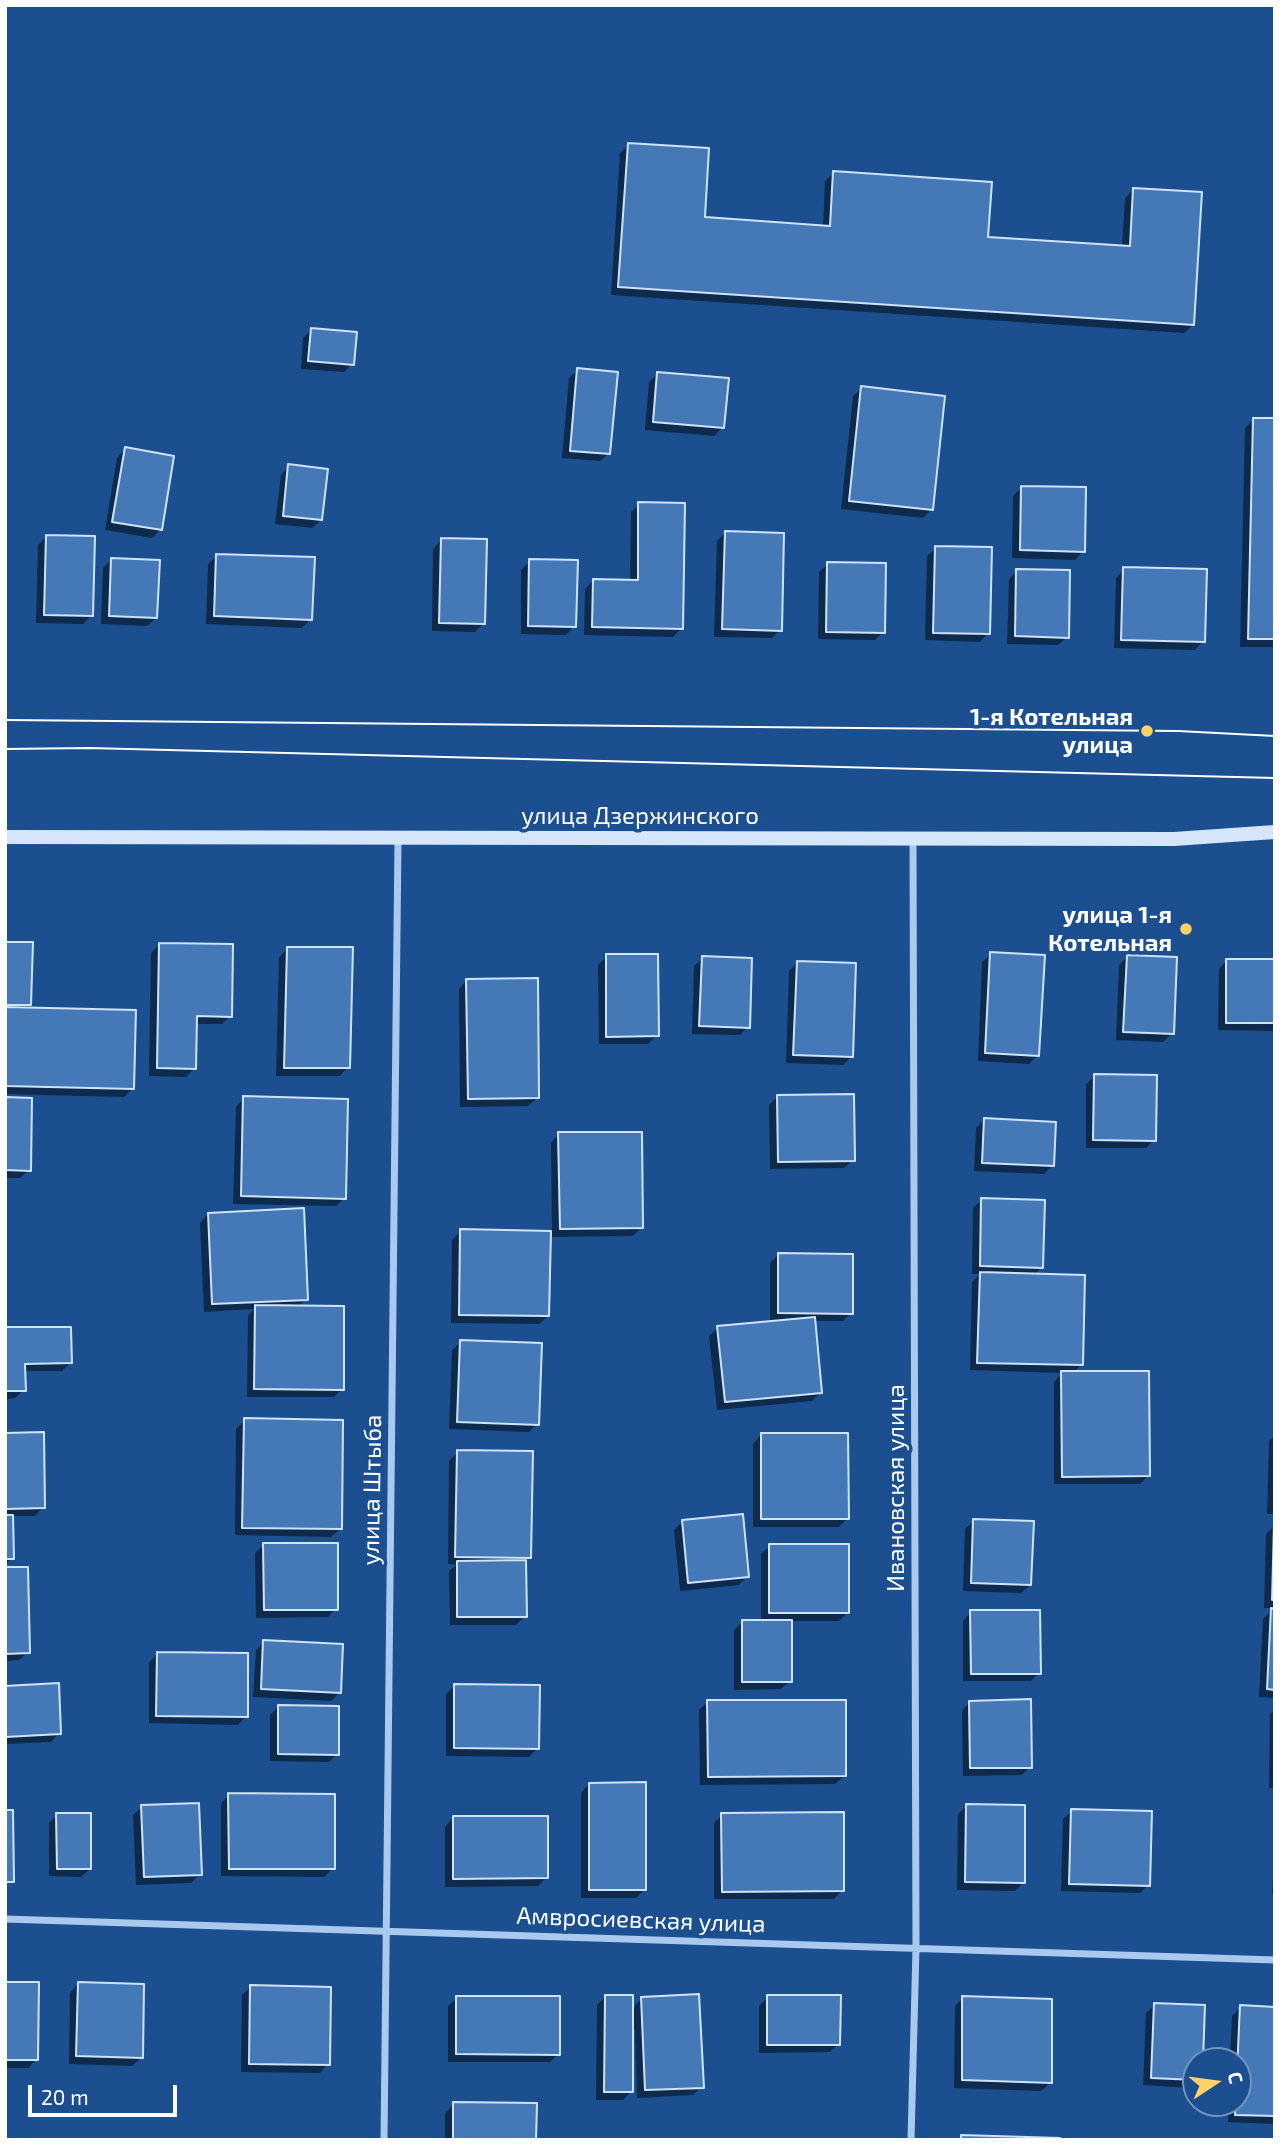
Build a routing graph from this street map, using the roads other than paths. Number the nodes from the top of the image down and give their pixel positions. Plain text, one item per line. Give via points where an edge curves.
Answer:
1 (1275, 832) edge
2 (914, 837) junction
3 (5, 838) edge
4 (398, 840) junction
5 (5, 1919) edge
6 (386, 1931) junction
7 (916, 1948) junction
8 (1275, 1960) edge
9 (384, 2140) edge
10 (911, 2140) edge

1 - 2 main road, улица Дзержинского via 1174,839
2 - 4 main road, улица Дзержинского
2 - 7 street, Ивановская улица
3 - 4 main road, улица Дзержинского
4 - 6 street, улица Штыба
5 - 6 street, Амвросиевская улица
6 - 7 street, Амвросиевская улица
6 - 9 street, улица Штыба
7 - 8 street, Амвросиевская улица
7 - 10 street, Ивановская улица

